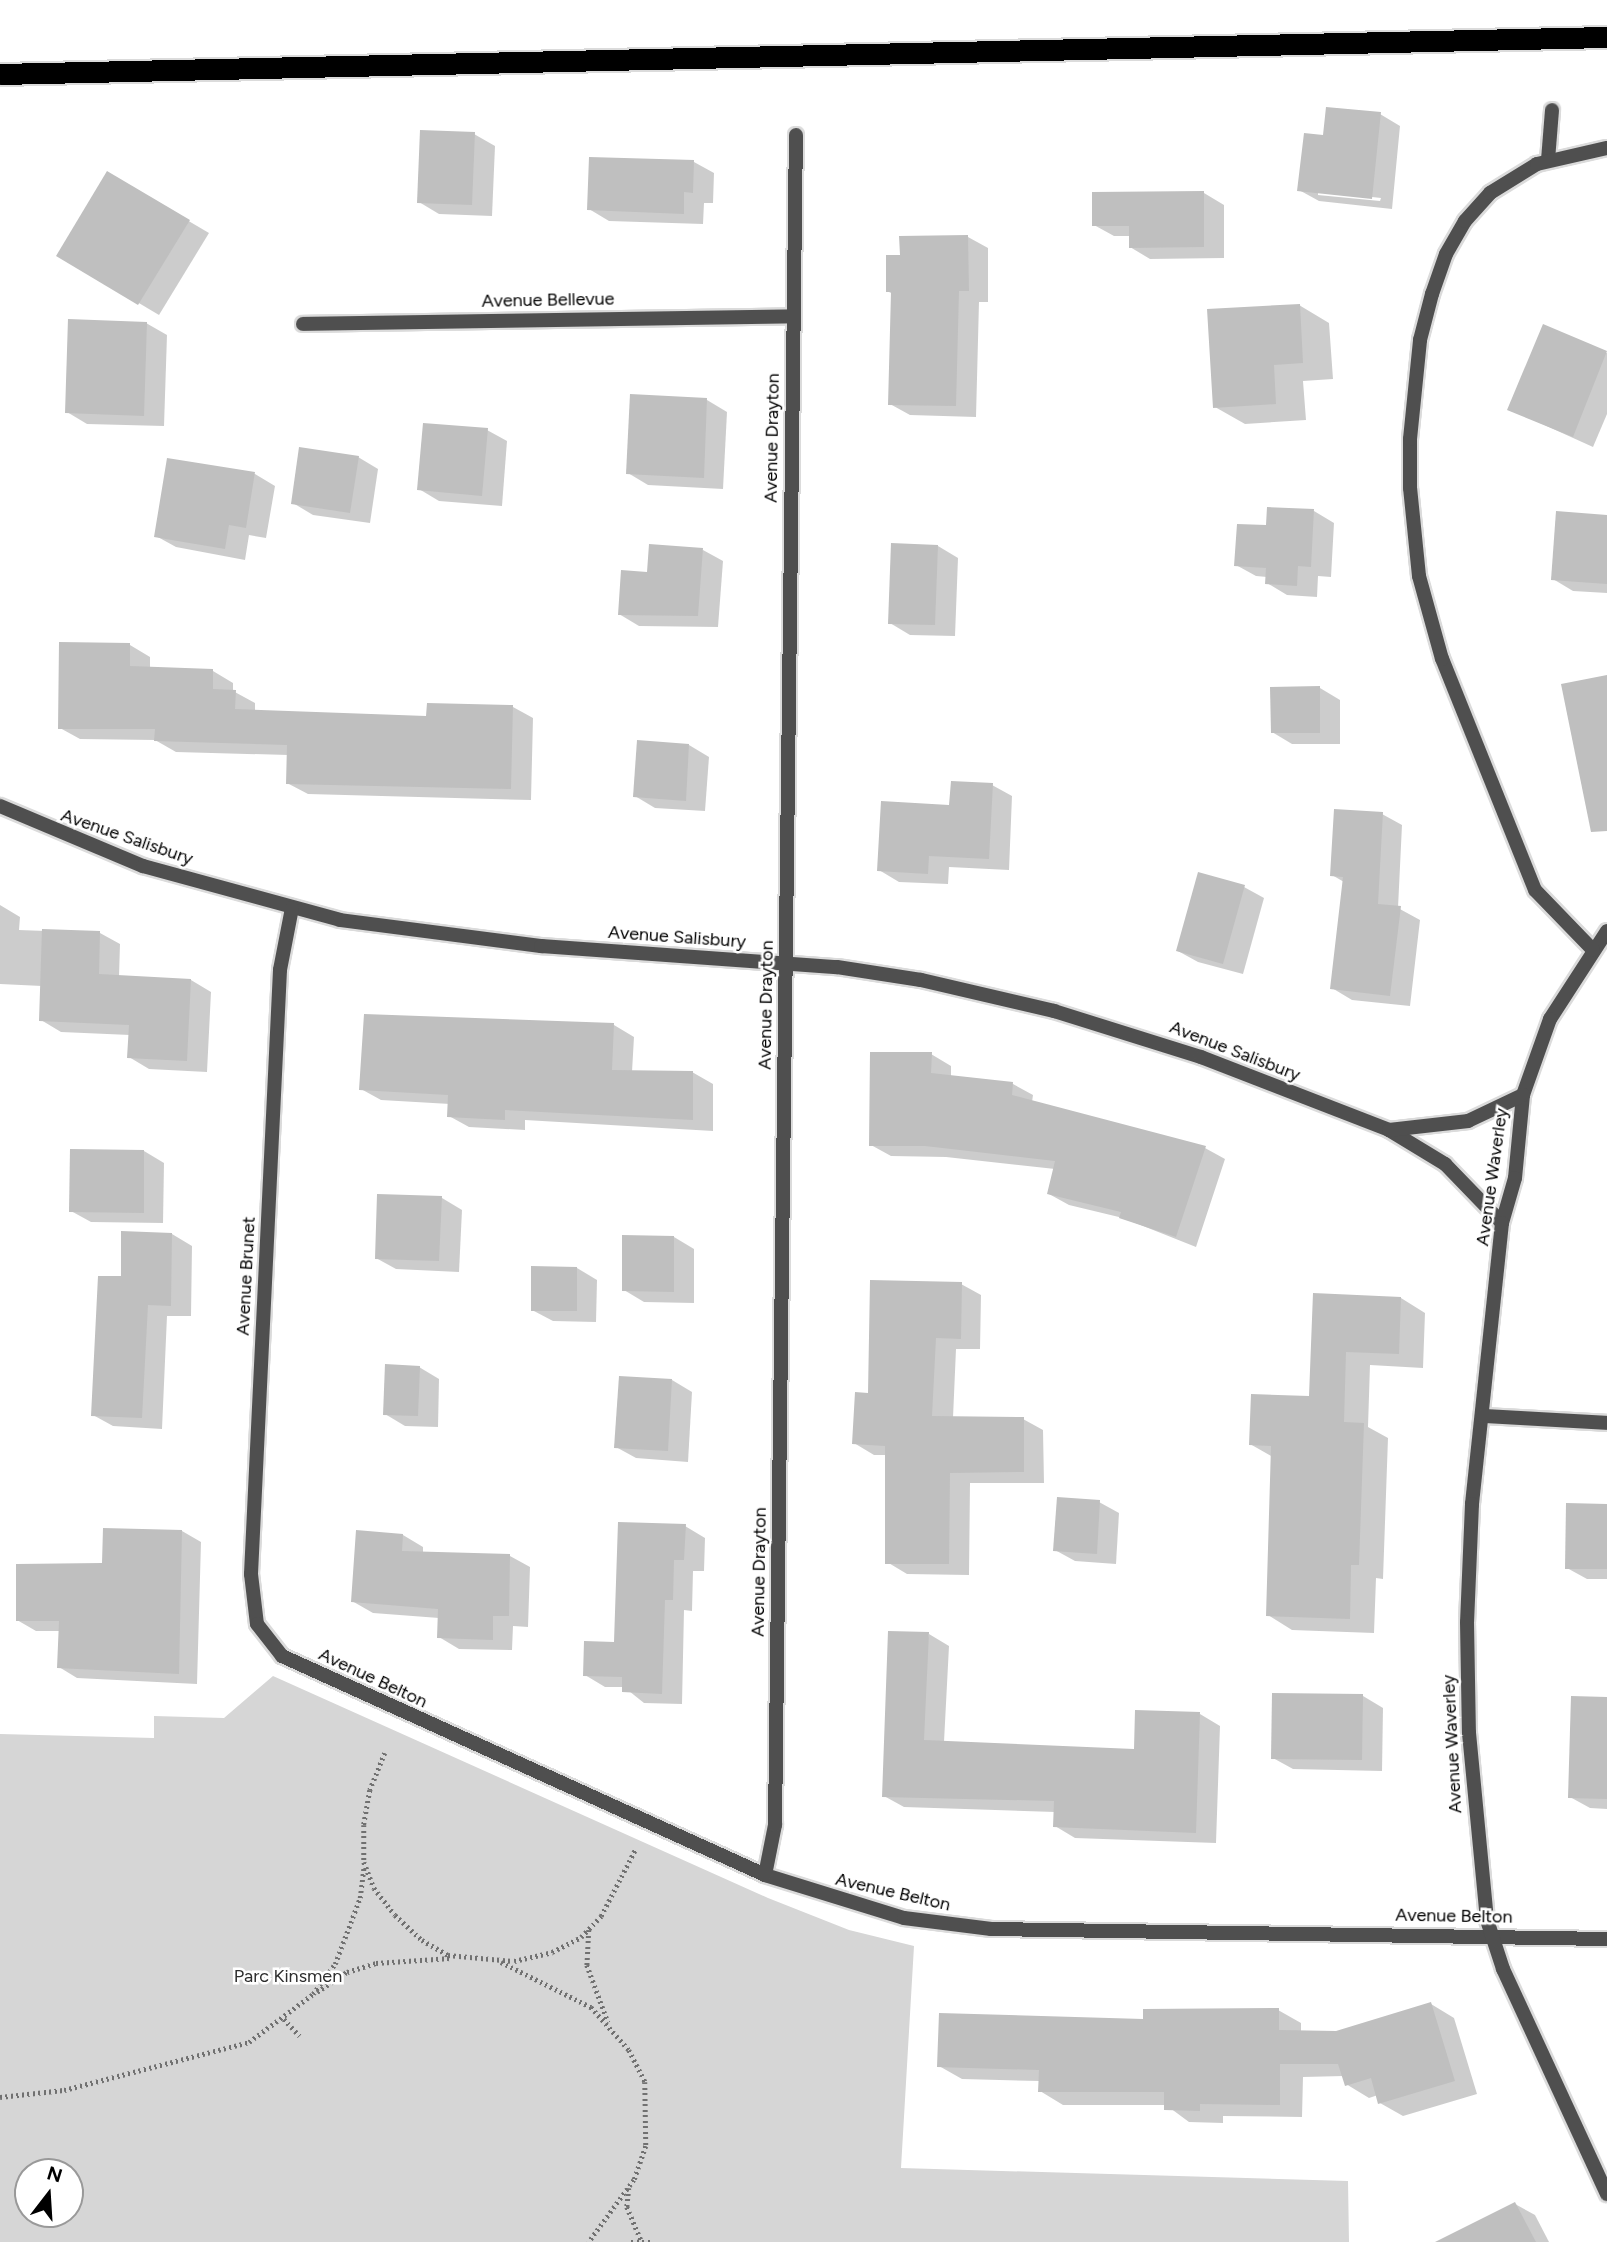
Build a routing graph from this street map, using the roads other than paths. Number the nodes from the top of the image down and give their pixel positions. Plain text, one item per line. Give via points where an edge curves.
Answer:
1 (1607, 37) edge
2 (0, 74) edge
3 (1552, 110) dead end
4 (796, 135) dead end
5 (1607, 148) edge
6 (1548, 160) junction
7 (793, 316) junction
8 (303, 324) dead end
9 (0, 806) edge
10 (292, 908) junction
11 (1607, 931) edge
12 (1592, 950) junction
13 (786, 964) junction
14 (1523, 1095) junction
15 (1389, 1130) junction
16 (1502, 1223) junction
17 (1483, 1416) junction
18 (1607, 1423) edge
19 (268, 1643) joint
20 (765, 1875) junction
21 (1492, 1937) junction
22 (1607, 1939) edge
23 (1607, 2194) edge

1 - 2 highway
3 - 6 street
4 - 7 street, Avenue Drayton
5 - 6 street
6 - 12 street via 1490,193 1465,221 1446,254 1420,341 1410,488 1419,576 1429,619 1521,863 1545,903
7 - 8 street, Avenue Bellevue
7 - 13 street, Avenue Drayton
9 - 10 street, Avenue Salisbury via 143,866
10 - 13 street, Avenue Salisbury via 466,938
10 - 19 street, Avenue Brunet via 279,970 251,1574 257,1624
11 - 12 street, Avenue Waverley
12 - 14 street, Avenue Waverley via 1550,1019
13 - 15 street, Avenue Salisbury via 921,980 1054,1011 1201,1057
13 - 20 street, Avenue Drayton via 775,1825
14 - 15 street, Avenue Salisbury via 1468,1121
14 - 16 street, Avenue Waverley via 1515,1178
15 - 16 street, Avenue Salisbury via 1445,1164
16 - 17 street, Avenue Waverley
17 - 18 street
17 - 21 street, Avenue Waverley via 1472,1504 1466,1679 1479,1860
19 - 20 street, Avenue Belton via 298,1665
20 - 21 street, Avenue Belton via 904,1918 991,1929
21 - 22 street, Avenue Belton
21 - 23 street, Avenue Waverley

